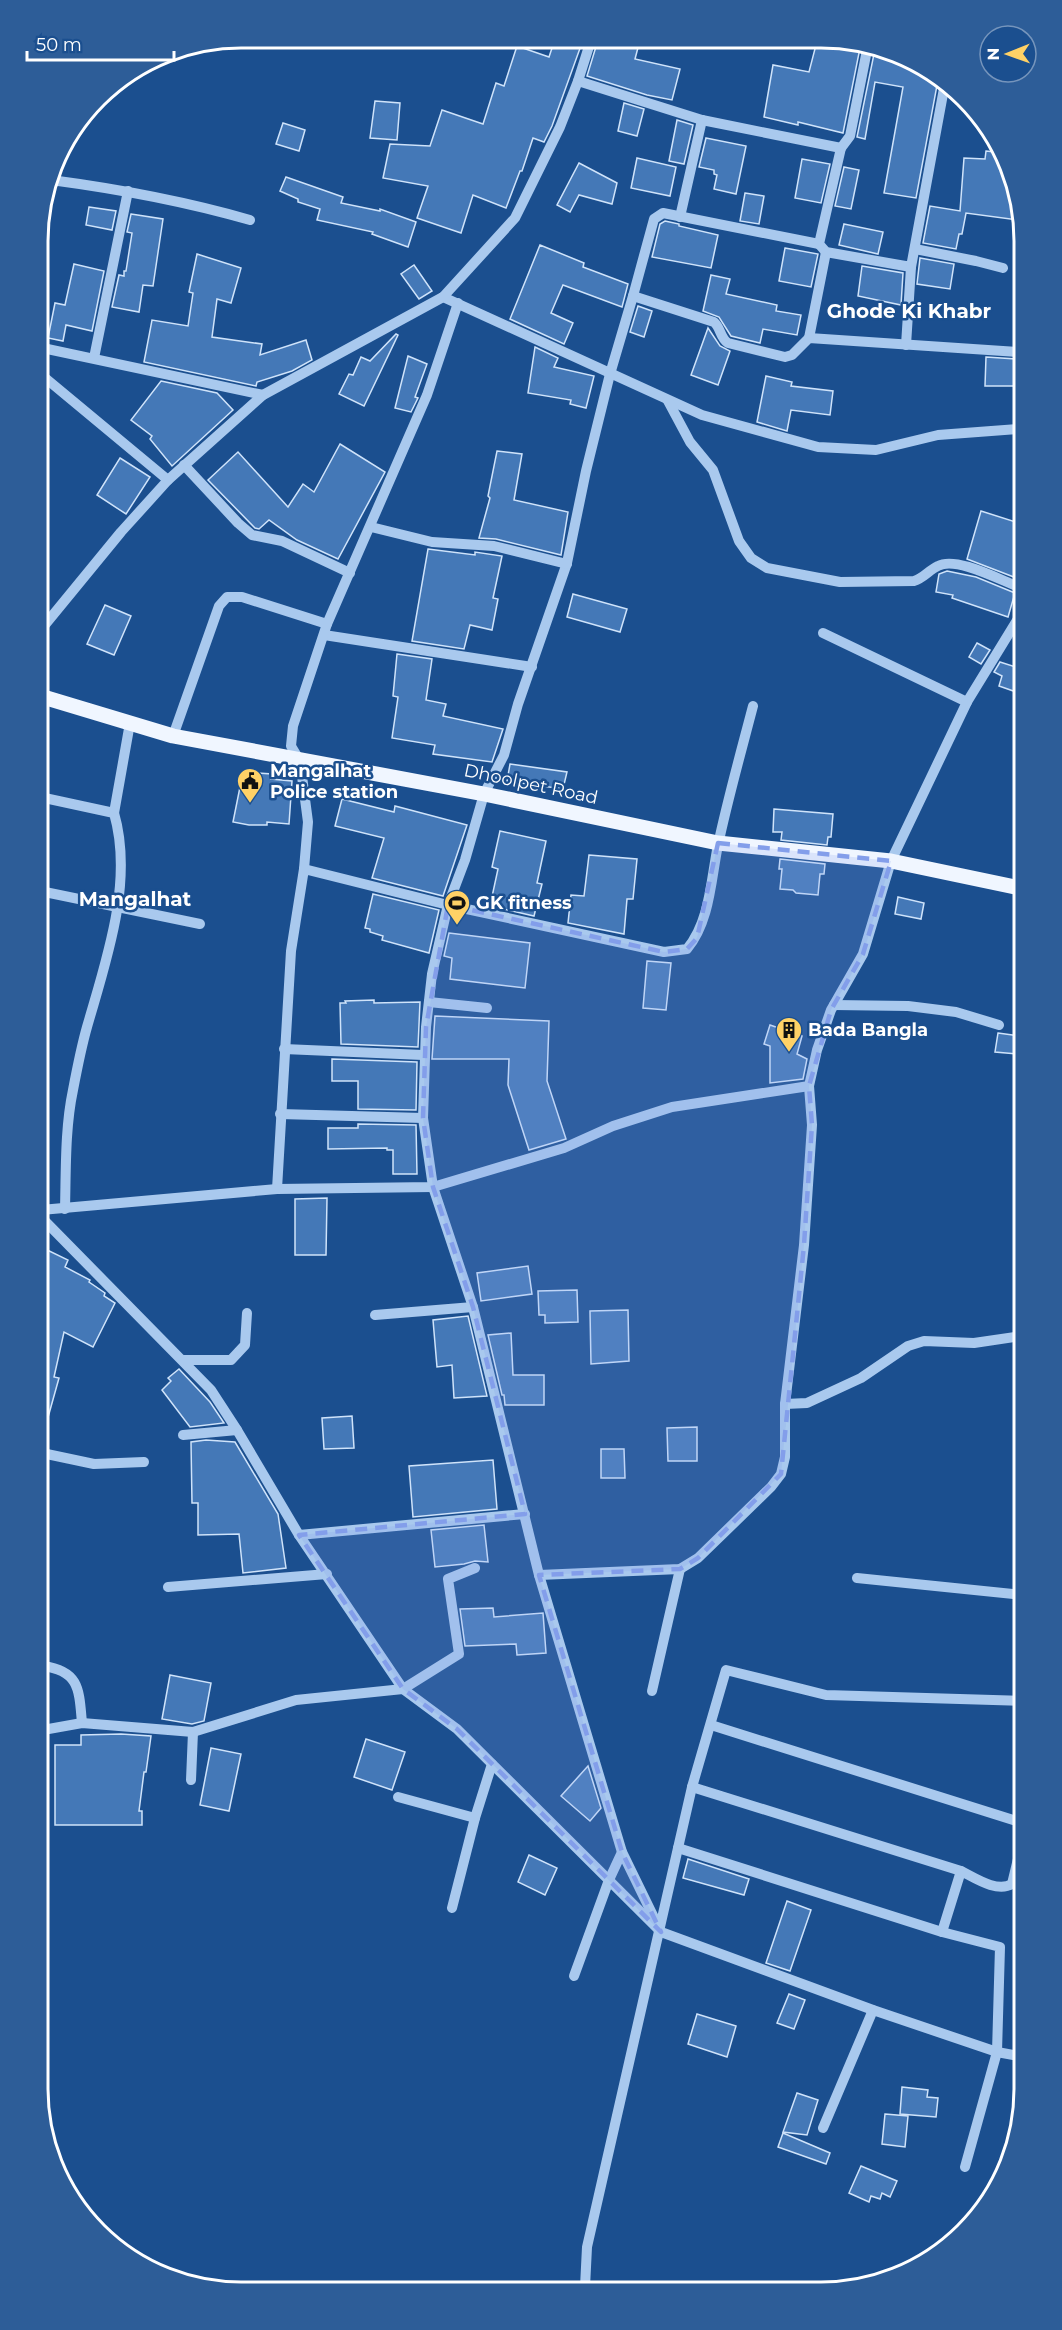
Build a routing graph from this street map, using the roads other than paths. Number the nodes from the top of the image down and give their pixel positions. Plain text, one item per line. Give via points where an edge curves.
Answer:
1 (588, 48) edge
2 (866, 54) edge
3 (578, 81) junction
4 (943, 92) edge
5 (702, 120) junction
6 (841, 148) junction
7 (58, 181) edge
8 (128, 190) junction
9 (680, 217) junction
10 (250, 220) dead end
11 (822, 248) junction
12 (915, 249) junction
13 (911, 267) junction
14 (1003, 268) dead end
15 (633, 296) junction
16 (443, 297) junction
17 (458, 303) junction
18 (809, 338) junction
19 (906, 345) junction
20 (48, 349) edge
21 (1014, 352) edge
22 (94, 358) junction
23 (610, 374) junction
24 (48, 380) edge
25 (263, 395) junction
26 (668, 401) junction
27 (1014, 429) edge
28 (184, 465) junction
29 (168, 480) junction
30 (370, 527) junction
31 (567, 564) junction
32 (350, 573) junction
33 (1014, 585) edge
34 (48, 617) edge
35 (1014, 625) edge
36 (325, 630) junction
37 (823, 633) dead end
38 (532, 667) junction
39 (48, 698) edge
40 (967, 702) junction
41 (753, 706) dead end
42 (130, 723) junction
43 (173, 736) junction
44 (300, 761) junction
45 (484, 794) junction
46 (48, 799) edge
47 (114, 813) junction
48 (718, 843) junction
49 (891, 861) junction
50 (304, 868) junction
51 (1014, 887) edge
52 (48, 893) edge
53 (448, 905) junction
54 (118, 907) junction
55 (200, 924) dead end
56 (429, 1002) junction
57 (834, 1005) junction
58 (487, 1008) dead end
59 (999, 1025) dead end
60 (284, 1049) junction
61 (423, 1055) junction
62 (809, 1086) junction
63 (280, 1114) junction
64 (423, 1118) junction
65 (433, 1187) junction
66 (277, 1189) junction
67 (65, 1209) junction
68 (48, 1210) edge
69 (48, 1224) edge
70 (473, 1307) junction
71 (247, 1313) dead end
72 (375, 1315) dead end
73 (1014, 1337) edge
74 (184, 1360) junction
75 (785, 1404) junction
76 (237, 1430) junction
77 (183, 1435) dead end
78 (48, 1454) edge
79 (144, 1462) dead end
80 (525, 1514) junction
81 (299, 1535) junction
82 (475, 1568) dead end
83 (680, 1569) junction
84 (327, 1574) junction
85 (539, 1575) junction
86 (857, 1578) dead end
87 (168, 1587) dead end
88 (1014, 1594) edge
89 (48, 1667) edge
90 (404, 1689) junction
91 (652, 1691) dead end
92 (1014, 1701) edge
93 (82, 1723) junction
94 (711, 1725) junction
95 (48, 1729) edge
96 (193, 1732) junction
97 (492, 1764) junction
98 (191, 1780) dead end
99 (692, 1787) junction
100 (398, 1797) dead end
101 (475, 1818) junction
102 (1014, 1820) edge
103 (678, 1848) junction
104 (622, 1852) junction
105 (961, 1872) junction
106 (1014, 1876) edge
107 (609, 1880) junction
108 (452, 1908) dead end
109 (661, 1932) junction
110 (942, 1932) junction
111 (574, 1976) dead end
112 (873, 2010) junction
113 (997, 2052) junction
114 (1014, 2055) edge
115 (823, 2128) dead end
116 (965, 2167) dead end
117 (585, 2282) edge

1 - 3 street
2 - 6 street via 850,136
3 - 5 street
3 - 16 street via 561,127 515,218
4 - 12 street
5 - 6 street
5 - 9 street
6 - 11 street
7 - 8 street
8 - 10 street
8 - 22 street
9 - 11 street
9 - 15 street via 663,213 654,219
11 - 13 street
11 - 18 street
12 - 13 street
12 - 14 street
13 - 19 street
15 - 18 street via 714,322 728,343 778,356 792,355
15 - 23 street
16 - 17 street
16 - 25 street
17 - 23 street
17 - 30 street via 427,395
18 - 19 street
19 - 21 street
20 - 22 street
22 - 25 street
23 - 26 street
23 - 31 street
24 - 29 street
25 - 28 street
26 - 27 street via 702,415 818,447 876,450 938,435
26 - 33 street via 690,442 713,470 739,541 751,558 767,568 840,582 914,581 938,565 952,563
28 - 29 street
28 - 32 street via 252,535 282,541
29 - 34 street
30 - 31 street via 432,542 494,546
30 - 32 street
31 - 38 street
32 - 36 street
35 - 40 street
36 - 38 street
36 - 43 street via 242,597 227,597 219,606
36 - 44 street via 293,726 291,746
37 - 40 street
38 - 45 street via 504,755
39 - 42 main road, Dhoolpet Road
40 - 49 street
41 - 48 street
42 - 43 main road, Dhoolpet Road
42 - 47 street
43 - 44 main road, Dhoolpet Road
44 - 45 main road, Dhoolpet Road
44 - 50 street via 308,822
45 - 48 main road, Dhoolpet Road
45 - 53 street
46 - 47 street
47 - 54 street via 120,833
48 - 49 main road, Dhoolpet Road
48 - 53 street via 703,921 697,938 687,949 664,952
49 - 51 main road, Dhoolpet Road
49 - 57 street via 863,954
50 - 53 street
50 - 60 street via 291,951
52 - 54 street
53 - 56 street
54 - 55 street
54 - 67 street via 72,1093
56 - 58 street
56 - 61 street
57 - 59 street via 908,1006 947,1011
57 - 62 street
60 - 61 street
60 - 63 street
61 - 64 street
62 - 65 street via 672,1107 613,1126 564,1148
62 - 75 street via 812,1125 804,1245
63 - 64 street
63 - 66 street
64 - 65 street
65 - 66 street
65 - 70 street
66 - 67 street
67 - 68 street
69 - 74 street
70 - 72 street
70 - 80 street
71 - 74 street via 245,1345 231,1360
73 - 75 street via 974,1343 924,1341 908,1346 861,1378 807,1403
74 - 76 street via 211,1390
75 - 83 street via 785,1457 781,1474 698,1558
76 - 77 street
76 - 81 street
78 - 79 street via 94,1464
80 - 81 street
80 - 85 street
81 - 84 street
82 - 90 street via 448,1579 459,1654
83 - 85 street
83 - 91 street
84 - 87 street
84 - 90 street
85 - 104 street
86 - 88 street
89 - 93 street via 72,1677 79,1691
90 - 96 street via 296,1700
90 - 97 street via 457,1729
92 - 94 street via 826,1695 726,1670
93 - 95 street
93 - 96 street
94 - 99 street
94 - 102 street
96 - 98 street
97 - 101 street
97 - 107 street
99 - 103 street
99 - 105 street
100 - 101 street
101 - 108 street
103 - 109 street
103 - 110 street
104 - 107 street
104 - 109 street
105 - 106 street via 998,1887 1012,1884
105 - 110 street
107 - 109 street
107 - 111 street
109 - 112 street
109 - 117 street via 587,2247
110 - 113 street via 1000,1947
112 - 113 street
112 - 115 street
113 - 114 street
113 - 116 street

